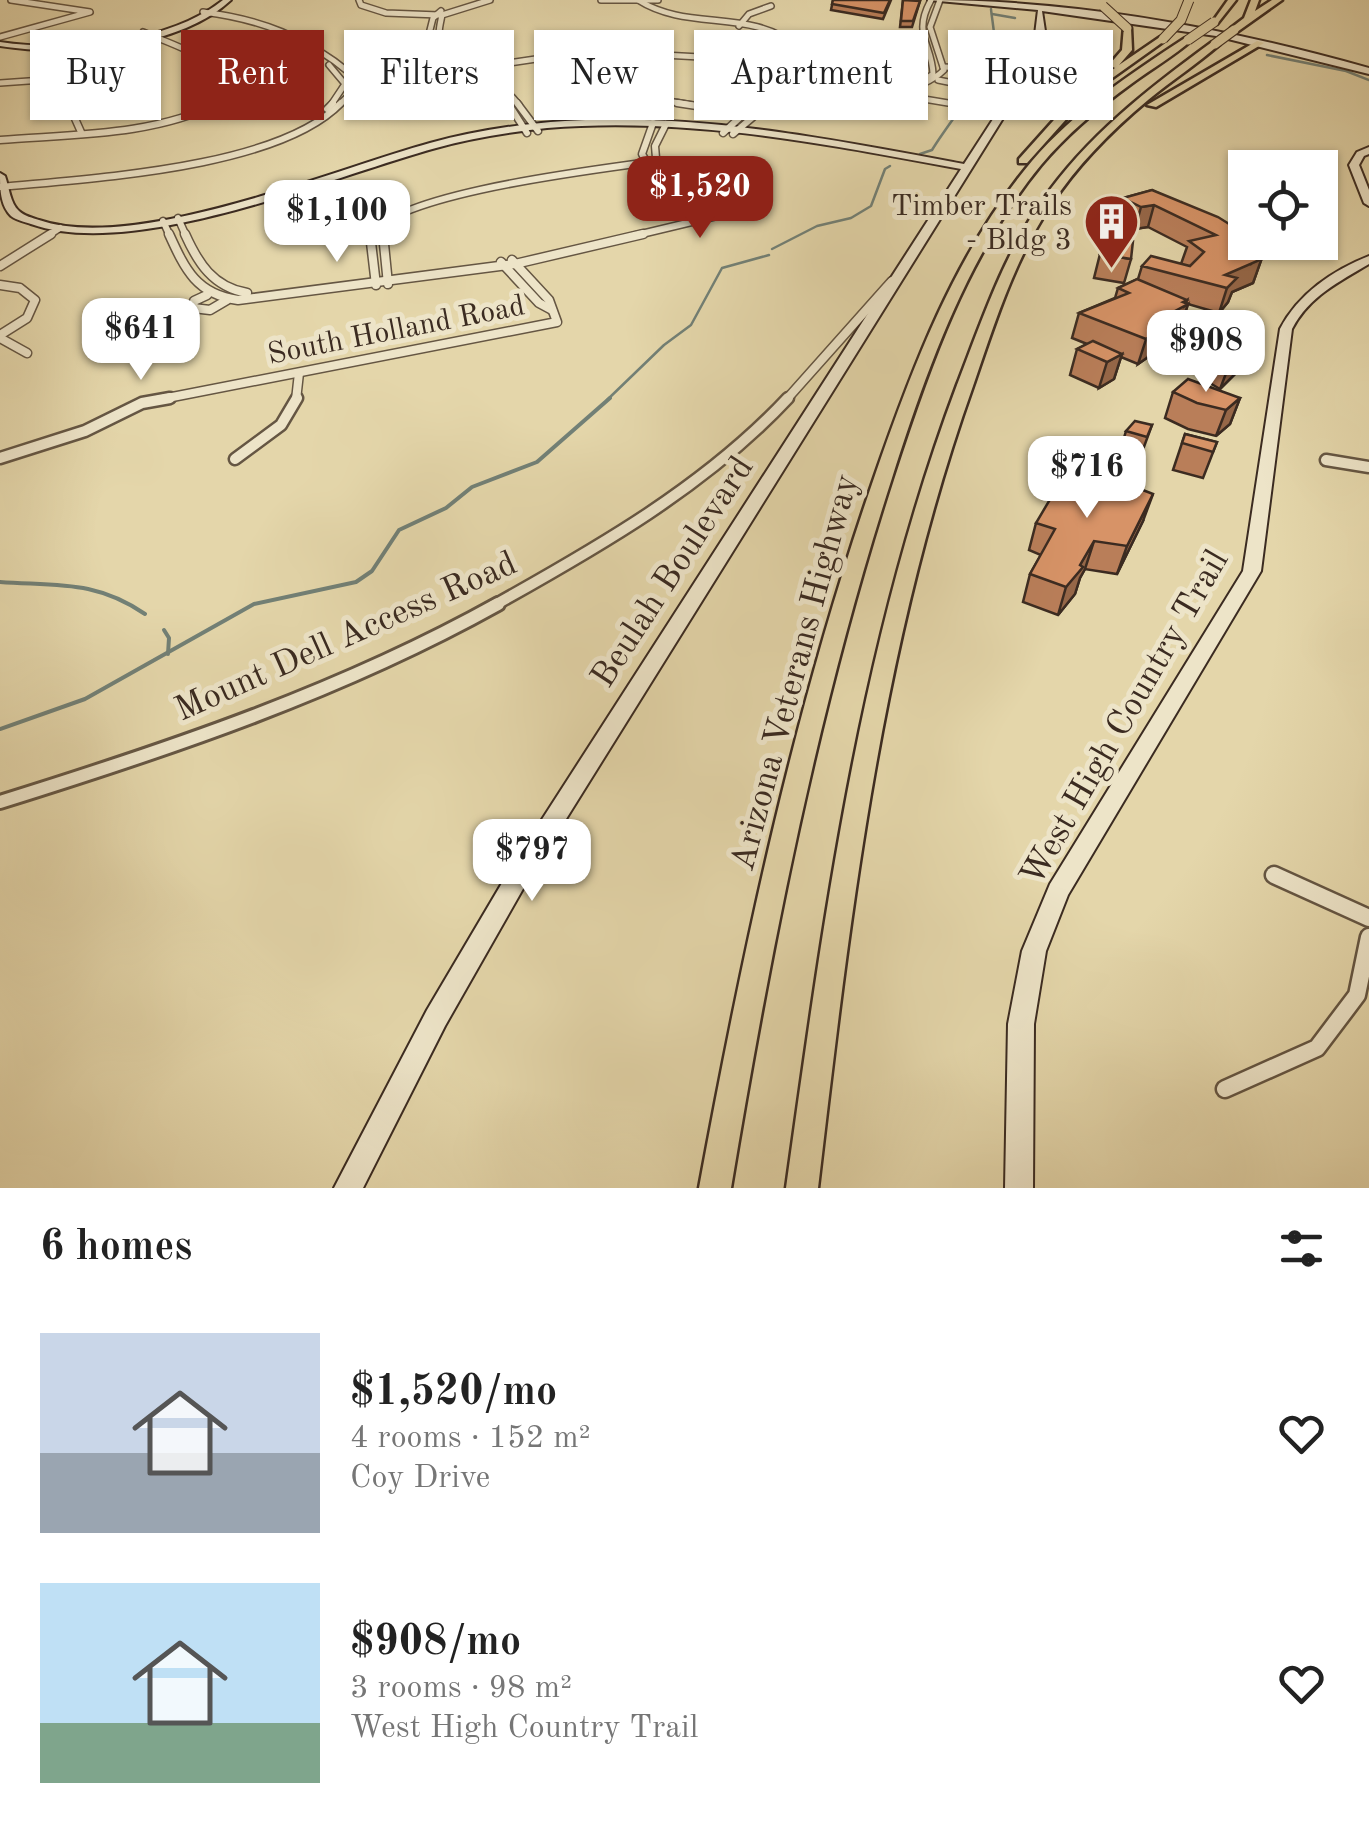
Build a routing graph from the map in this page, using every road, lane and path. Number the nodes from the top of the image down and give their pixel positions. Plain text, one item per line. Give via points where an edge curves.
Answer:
1 (11, 0) edge
2 (216, 0) edge
3 (227, 0) edge
4 (363, 0) edge
5 (478, 0) edge
6 (490, 0) edge
7 (601, 0) edge
8 (616, 0) edge
9 (658, 0) edge
10 (936, 0) edge
11 (955, 0) edge
12 (1189, 0) edge
13 (1232, 0) edge
14 (1255, 0) edge
15 (1278, 0) edge
16 (636, 1) edge
17 (1098, 3) edge
18 (772, 6) dead end
19 (1037, 7) edge
20 (205, 13) junction
21 (440, 14) junction
22 (1248, 19) junction
23 (740, 25) junction
24 (154, 30) edge
25 (429, 30) edge
26 (774, 30) edge
27 (922, 30) edge
28 (0, 41) edge
29 (161, 43) edge
30 (1260, 44) junction
31 (30, 49) edge
32 (1113, 64) edge
33 (943, 67) junction
34 (948, 67) edge
35 (344, 69) edge
36 (1369, 71) edge
37 (1113, 73) edge
38 (30, 80) edge
39 (938, 80) junction
40 (928, 82) edge
41 (948, 82) edge
42 (0, 83) edge
43 (514, 98) edge
44 (928, 100) edge
45 (335, 102) junction
46 (344, 102) edge
47 (948, 102) dead end
48 (344, 103) edge
49 (514, 109) edge
50 (75, 120) edge
51 (743, 120) edge
52 (1057, 120) edge
53 (658, 126) junction
54 (531, 130) junction
55 (81, 132) junction
56 (730, 132) junction
57 (1099, 137) junction
58 (0, 140) edge
59 (1366, 153) edge
60 (660, 162) junction
61 (648, 164) junction
62 (964, 170) junction
63 (129, 172) junction
64 (2, 183) edge
65 (1369, 202) edge
66 (730, 205) junction
67 (718, 206) junction
68 (0, 210) edge
69 (179, 221) junction
70 (164, 224) junction
71 (56, 230) junction
72 (973, 254) junction
73 (508, 262) junction
74 (0, 266) edge
75 (1364, 266) edge
76 (906, 267) junction
77 (388, 281) junction
78 (376, 282) junction
79 (0, 285) edge
80 (207, 295) junction
81 (227, 300) junction
82 (0, 337) edge
83 (28, 353) dead end
84 (299, 373) junction
85 (0, 458) edge
86 (234, 459) dead end
87 (1326, 460) dead end
88 (1369, 467) edge
89 (0, 802) edge
90 (1274, 875) dead end
91 (1369, 918) edge
92 (1369, 937) edge
93 (1225, 1089) dead end
94 (348, 1188) edge
95 (714, 1188) edge
96 (802, 1188) edge
97 (1019, 1188) edge

1 - 28 street via 90,12
2 - 20 street
3 - 20 street
4 - 21 street via 361,6 377,12
5 - 21 street
6 - 21 street
7 - 16 street
8 - 16 street
9 - 16 street
10 - 19 street
10 - 27 street via 922,15
10 - 33 street via 931,44
11 - 19 street
12 - 37 highway, bridge via 1163,38
13 - 72 highway, Arizona Veterans Highway, bridge via 1214,22 1113,91 1052,145
14 - 22 highway
15 - 22 highway
16 - 23 street
17 - 32 highway, bridge via 1126,28 1128,50
18 - 23 street
19 - 30 street
19 - 62 street, Beulah Boulevard via 1036,60
20 - 24 street
20 - 35 street via 279,28
20 - 45 street via 269,28 307,50 343,78
21 - 25 street
22 - 57 highway, bridge via 1127,108
23 - 26 street
28 - 31 street
29 - 55 street via 214,67 232,81 232,91 191,116
30 - 36 street
30 - 57 highway
33 - 34 street
33 - 39 street
38 - 42 street
39 - 40 street
39 - 41 street
43 - 54 street
44 - 47 street
45 - 46 street
45 - 63 street via 252,143
48 - 63 street via 320,121 260,145 184,166
49 - 54 street
50 - 55 street
51 - 56 street
52 - 72 highway via 1024,158
53 - 54 street
53 - 56 street
53 - 60 street
53 - 61 street via 642,154
54 - 69 street via 446,148 299,196
55 - 58 street
56 - 62 street
57 - 96 highway via 1030,228 951,416 903,590 870,749
59 - 65 street via 1354,165
60 - 61 street
60 - 66 street
61 - 67 street
61 - 77 street via 400,218 383,232
61 - 78 street via 498,188 390,216 370,233
62 - 76 street, Beulah Boulevard
63 - 64 street
64 - 71 street via 14,213
66 - 67 street
66 - 73 street via 713,219
67 - 73 street via 702,216
68 - 71 street via 12,222
69 - 70 street
69 - 78 street via 214,282 236,293
70 - 71 street via 112,235
70 - 80 street
71 - 74 street
72 - 95 highway, Arizona Veterans Highway via 927,351 846,585 770,890
73 - 77 street
73 - 84 street, South Holland Road via 559,319
75 - 97 street, West High Country Trail via 1307,296 1293,312 1252,571 1058,891 1034,951 1021,1024
76 - 89 street, Mount Dell Access Road via 742,442 573,561 483,611 294,698 174,746
76 - 94 street, Beulah Boulevard via 520,873
77 - 78 street
78 - 81 street
79 - 82 street via 20,288 35,300 26,318
80 - 81 street
80 - 81 street via 192,308 210,310
82 - 83 street
84 - 85 street, South Holland Road via 142,403 85,431
84 - 86 street via 300,391 284,424
87 - 88 street
90 - 91 street
92 - 93 street via 1357,995 1317,1048

